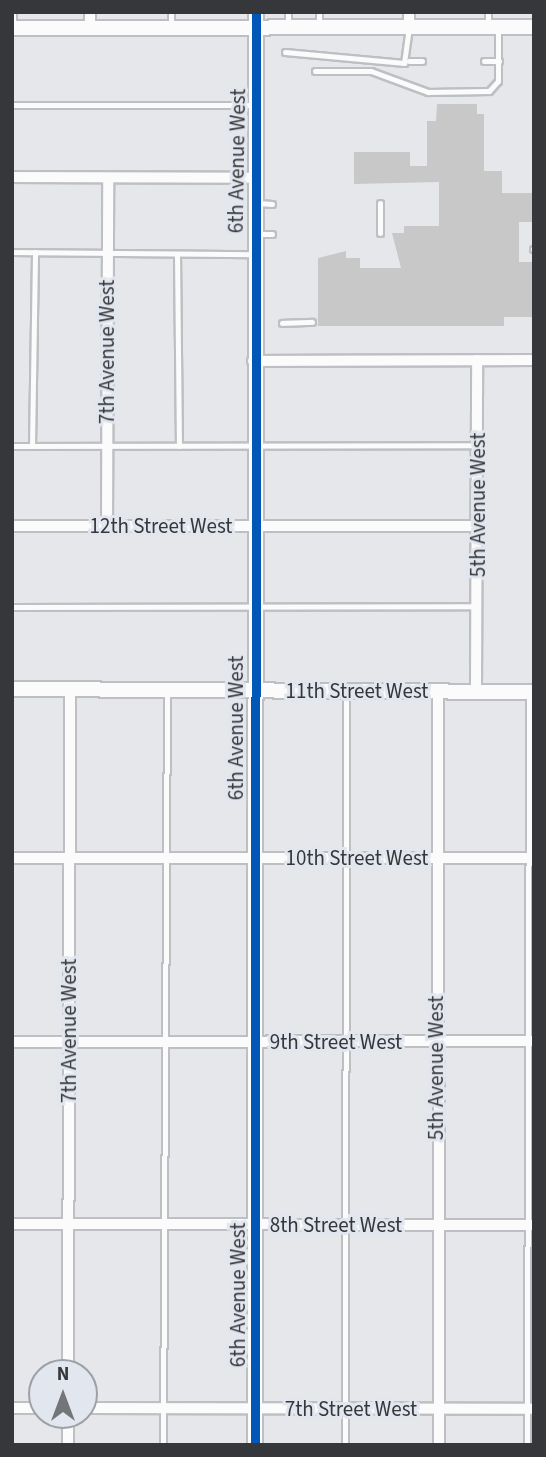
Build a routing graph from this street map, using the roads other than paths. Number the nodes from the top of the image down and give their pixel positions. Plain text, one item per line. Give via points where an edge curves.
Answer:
1 (13, 12) edge
2 (409, 12) edge
3 (90, 20) edge
4 (171, 20) edge
5 (256, 20) edge
6 (288, 20) edge
7 (319, 20) edge
8 (491, 22) edge
9 (534, 27) edge
10 (409, 28) junction
11 (13, 29) edge
12 (285, 52) dead end
13 (409, 61) junction
14 (422, 61) dead end
15 (484, 61) dead end
16 (499, 61) junction
17 (315, 71) dead end
18 (12, 105) edge
19 (255, 105) junction
20 (12, 177) edge
21 (108, 178) junction
22 (255, 178) junction
23 (254, 204) junction
24 (272, 204) dead end
25 (380, 204) dead end
26 (380, 233) dead end
27 (254, 234) junction
28 (272, 234) dead end
29 (12, 252) edge
30 (35, 252) junction
31 (108, 252) junction
32 (254, 254) junction
33 (177, 255) junction
34 (312, 322) dead end
35 (282, 323) dead end
36 (478, 360) junction
37 (534, 360) edge
38 (253, 361) junction
39 (478, 445) junction
40 (12, 446) edge
41 (33, 446) junction
42 (107, 446) junction
43 (179, 446) junction
44 (253, 446) junction
45 (12, 526) edge
46 (107, 526) junction
47 (254, 526) junction
48 (478, 526) junction
49 (254, 606) junction
50 (477, 606) junction
51 (12, 607) edge
52 (12, 689) edge
53 (167, 689) junction
54 (70, 690) junction
55 (253, 690) junction
56 (346, 690) junction
57 (438, 691) junction
58 (476, 691) junction
59 (531, 692) edge
60 (12, 858) edge
61 (69, 858) junction
62 (164, 858) junction
63 (253, 858) junction
64 (345, 858) junction
65 (437, 858) junction
66 (531, 858) edge
67 (531, 1041) edge
68 (12, 1042) edge
69 (69, 1042) junction
70 (163, 1042) junction
71 (256, 1042) junction
72 (346, 1042) junction
73 (436, 1042) junction
74 (12, 1224) edge
75 (68, 1224) junction
76 (163, 1225) junction
77 (256, 1225) junction
78 (346, 1225) junction
79 (436, 1225) junction
80 (531, 1225) edge
81 (68, 1359) edge
82 (98, 1408) edge
83 (163, 1408) junction
84 (255, 1408) junction
85 (345, 1408) junction
86 (438, 1409) junction
87 (531, 1409) edge
88 (163, 1445) edge
89 (255, 1445) edge
90 (345, 1445) edge
91 (439, 1445) edge
92 (527, 1445) edge

1 - 11 lane
2 - 10 street
3 - 4 street
3 - 11 street
4 - 5 street
5 - 6 street
5 - 19 street, 6th Avenue West
6 - 7 street
7 - 10 street
8 - 9 street
8 - 10 street
8 - 16 lane
10 - 13 lane
12 - 13 lane via 331,61
13 - 14 lane
15 - 16 lane
16 - 17 lane via 498,80 489,91 428,92 371,71
18 - 19 lane
19 - 22 street, 6th Avenue West
20 - 21 street
21 - 22 street
21 - 31 street, 7th Avenue West
22 - 23 street, 6th Avenue West
23 - 24 lane
23 - 27 street, 6th Avenue West
25 - 26 lane
27 - 28 lane
27 - 32 street, 6th Avenue West
29 - 30 lane
30 - 31 lane
30 - 41 lane
31 - 33 lane
31 - 42 street, 7th Avenue West
32 - 33 lane
32 - 38 street, 6th Avenue West
33 - 43 lane
34 - 35 lane
36 - 37 street
36 - 38 street
36 - 39 street, 5th Avenue West
38 - 44 street, 6th Avenue West
39 - 44 lane
39 - 48 street, 5th Avenue West
40 - 41 lane
41 - 42 lane
42 - 43 lane
42 - 46 street, 7th Avenue West
43 - 44 lane
44 - 47 street, 6th Avenue West
45 - 46 street, 12th Street West
46 - 47 street, 12th Street West
47 - 48 street, 12th Street West
47 - 49 street, 6th Avenue West
48 - 50 street, 5th Avenue West
49 - 50 lane
49 - 51 lane
49 - 55 street, 6th Avenue West
50 - 58 street, 5th Avenue West
52 - 54 street, 11th Street West
53 - 54 street, 11th Street West
53 - 55 street, 11th Street West
53 - 62 lane
54 - 61 street, 7th Avenue West
55 - 56 street, 11th Street West
55 - 63 street, 6th Avenue West
56 - 57 street, 11th Street West
56 - 64 lane
57 - 58 street, 11th Street West
57 - 65 street, 5th Avenue West
58 - 59 street, 11th Street West
59 - 66 lane
60 - 61 street, 10th Street West
61 - 62 street, 10th Street West
61 - 69 street, 7th Avenue West
62 - 63 street, 10th Street West
62 - 70 lane
63 - 64 street, 10th Street West
63 - 71 street, 6th Avenue West
64 - 65 street, 10th Street West
64 - 72 lane
65 - 66 street, 10th Street West
65 - 73 street, 5th Avenue West
66 - 67 lane
67 - 73 street, 9th Street West
67 - 80 lane
68 - 69 street, 9th Street West
69 - 70 street, 9th Street West
69 - 75 street, 7th Avenue West
70 - 71 street, 9th Street West
70 - 76 lane
71 - 72 street, 9th Street West
71 - 77 street, 6th Avenue West
72 - 73 street, 9th Street West
72 - 78 lane
73 - 79 street, 5th Avenue West
74 - 75 street, 8th Street West
75 - 76 street, 8th Street West
75 - 81 street, 7th Avenue West
76 - 77 street, 8th Street West
76 - 83 lane
77 - 78 street, 8th Street West
77 - 84 street, 6th Avenue West
78 - 79 street, 8th Street West
78 - 85 lane
79 - 80 street, 8th Street West
79 - 86 street, 5th Avenue West
80 - 87 lane
82 - 83 street, 7th Street West
83 - 84 street, 7th Street West
83 - 88 lane
84 - 85 street, 7th Street West
84 - 89 street, 6th Avenue West
85 - 86 street, 7th Street West
85 - 90 lane
86 - 87 street, 7th Street West
86 - 91 street, 5th Avenue West
87 - 92 lane

